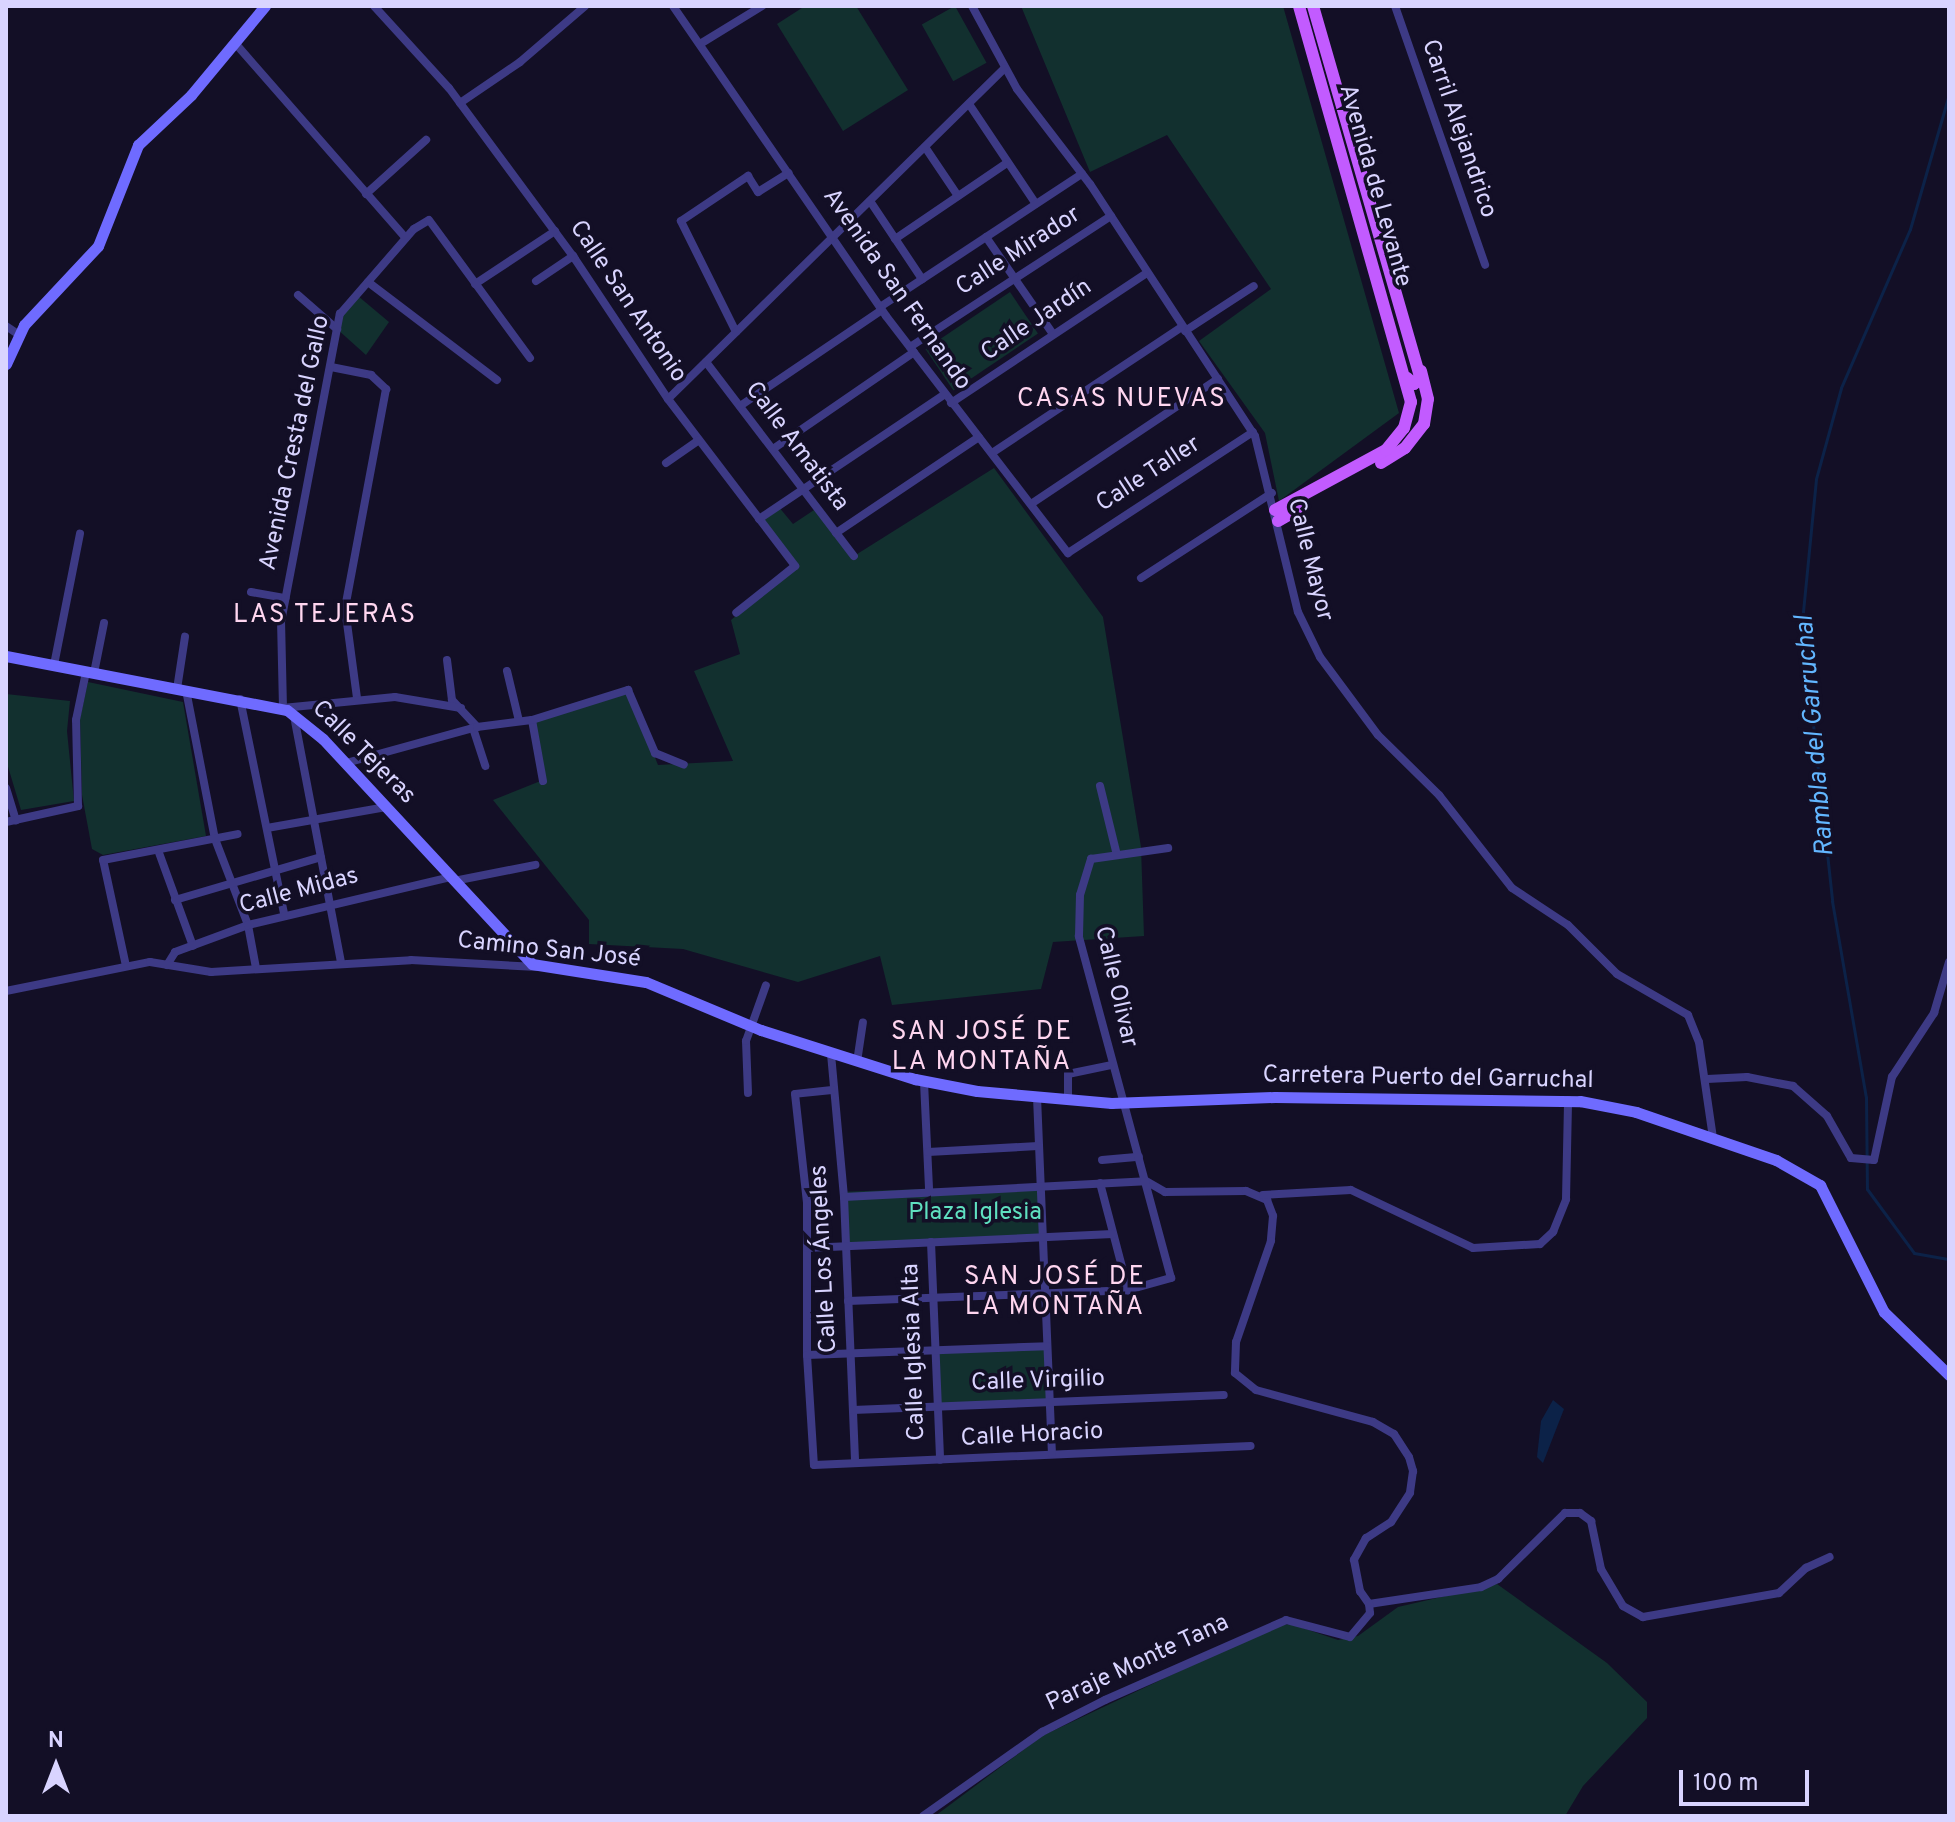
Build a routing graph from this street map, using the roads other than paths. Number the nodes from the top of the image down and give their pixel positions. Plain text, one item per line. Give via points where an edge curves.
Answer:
1 (265, 6) edge
2 (374, 6) edge
3 (585, 6) edge
4 (673, 6) edge
5 (762, 6) edge
6 (972, 6) edge
7 (1299, 6) edge
8 (1313, 6) edge
9 (1395, 6) edge
10 (235, 43) junction
11 (700, 44) junction
12 (1005, 68) junction
13 (460, 103) junction
14 (969, 104) junction
15 (426, 140) dead end
16 (925, 147) junction
17 (1007, 163) junction
18 (788, 173) junction
19 (1082, 174) junction
20 (366, 194) junction
21 (958, 196) junction
22 (870, 201) junction
23 (1036, 204) junction
24 (1111, 216) junction
25 (555, 231) junction
26 (833, 237) junction
27 (986, 237) junction
28 (406, 238) junction
29 (895, 239) junction
30 (573, 256) junction
31 (1485, 265) dead end
32 (1145, 274) junction
33 (922, 279) junction
34 (1015, 279) junction
35 (536, 281) dead end
36 (368, 282) junction
37 (475, 284) junction
38 (1254, 286) dead end
39 (298, 295) dead end
40 (881, 308) junction
41 (6, 326) edge
42 (337, 329) junction
43 (1184, 329) junction
44 (736, 332) junction
45 (18, 334) junction
46 (1053, 334) junction
47 (1409, 338) junction
48 (912, 350) junction
49 (530, 358) dead end
50 (706, 362) junction
51 (6, 364) edge
52 (331, 367) junction
53 (1407, 378) junction
54 (1218, 379) junction
55 (497, 380) dead end
56 (945, 394) junction
57 (668, 399) junction
58 (951, 403) junction
59 (740, 406) junction
60 (1253, 432) junction
61 (979, 437) junction
62 (699, 440) junction
63 (773, 449) junction
64 (992, 453) junction
65 (666, 463) dead end
66 (803, 489) junction
67 (1272, 493) junction
68 (1031, 504) junction
69 (1276, 515) junction
70 (759, 519) junction
71 (836, 533) junction
72 (80, 534) dead end
73 (1068, 553) joint
74 (854, 556) dead end
75 (1141, 578) dead end
76 (251, 592) dead end
77 (285, 598) junction
78 (736, 613) dead end
79 (104, 623) dead end
80 (185, 637) dead end
81 (6, 656) edge
82 (447, 660) dead end
83 (54, 665) junction
84 (507, 671) dead end
85 (90, 672) junction
86 (182, 689) junction
87 (240, 698) junction
88 (357, 698) junction
89 (461, 708) junction
90 (288, 711) junction
91 (532, 720) junction
92 (519, 721) junction
93 (475, 728) junction
94 (298, 737) junction
95 (323, 739) junction
96 (346, 763) junction
97 (684, 765) dead end
98 (485, 766) dead end
99 (543, 781) dead end
100 (1100, 786) dead end
101 (6, 788) edge
102 (386, 807) junction
103 (313, 820) junction
104 (11, 821) edge
105 (267, 828) junction
106 (238, 834) dead end
107 (215, 839) junction
108 (1168, 848) dead end
109 (158, 850) junction
110 (1117, 855) junction
111 (321, 857) junction
112 (535, 865) dead end
113 (275, 870) junction
114 (452, 879) junction
115 (231, 883) junction
116 (175, 900) junction
117 (330, 902) junction
118 (284, 914) junction
119 (248, 925) junction
120 (193, 946) junction
121 (341, 962) junction
122 (1949, 962) edge
123 (167, 965) junction
124 (126, 966) junction
125 (538, 967) junction
126 (256, 968) junction
127 (766, 985) dead end
128 (6, 991) edge
129 (863, 1022) dead end
130 (750, 1026) junction
131 (831, 1054) junction
132 (857, 1062) junction
133 (1112, 1065) junction
134 (1707, 1079) junction
135 (924, 1082) junction
136 (832, 1090) junction
137 (748, 1093) dead end
138 (1037, 1097) junction
139 (1068, 1100) junction
140 (1568, 1100) junction
141 (1122, 1103) junction
142 (1713, 1138) junction
143 (1038, 1146) junction
144 (928, 1152) junction
145 (1139, 1157) junction
146 (1102, 1160) dead end
147 (1146, 1181) junction
148 (1100, 1183) junction
149 (1039, 1185) junction
150 (929, 1189) junction
151 (1262, 1195) junction
152 (844, 1197) junction
153 (1113, 1234) junction
154 (1041, 1238) junction
155 (931, 1242) junction
156 (846, 1246) junction
157 (807, 1248) junction
158 (1128, 1290) junction
159 (1044, 1294) junction
160 (933, 1298) junction
161 (848, 1301) junction
162 (1047, 1346) junction
163 (935, 1350) junction
164 (850, 1353) junction
165 (807, 1355) junction
166 (1949, 1375) edge
167 (1224, 1395) dead end
168 (1049, 1402) junction
169 (938, 1406) junction
170 (853, 1410) junction
171 (1251, 1446) dead end
172 (1052, 1454) junction
173 (940, 1460) junction
174 (855, 1463) junction
175 (1830, 1557) dead end
176 (1369, 1604) junction
177 (923, 1816) edge

1 - 10 main road
2 - 13 street, Calle San Antonio
3 - 13 street via 520,62
4 - 11 street, Avenida San Fernando
5 - 11 street
6 - 12 street, Calle Mayor
7 - 53 main road, Avenida de Levante
8 - 47 main road, Avenida de Levante
9 - 31 street, Carril Alejandrico
10 - 20 street
10 - 45 main road via 138,145 98,246
11 - 18 street, Avenida San Fernando
12 - 14 street
12 - 19 street, Calle Mayor
13 - 25 street, Calle San Antonio
14 - 16 street
14 - 17 street
15 - 20 street
16 - 21 street
16 - 22 street
17 - 21 street
17 - 23 street
18 - 26 street, Avenida San Fernando
18 - 44 street via 758,192 748,176 681,221
19 - 23 street
19 - 24 street, Calle Mayor
20 - 28 street
21 - 29 street
22 - 26 street
22 - 29 street
23 - 27 street
24 - 32 street, Calle Mayor
24 - 34 street, Calle Mirador
25 - 30 street, Calle San Antonio
25 - 37 street
26 - 40 street, Avenida San Fernando
26 - 44 street
27 - 33 street
27 - 34 street
28 - 36 street, Avenida Cresta del Gallo
28 - 37 street, Avenida Cresta del Gallo via 429,220
29 - 33 street
30 - 35 street
30 - 57 street, Calle San Antonio
32 - 43 street, Calle Mayor
32 - 46 street, Calle Jardín
33 - 40 street
34 - 46 street
34 - 48 street, Calle Mirador
36 - 42 street, Avenida Cresta del Gallo via 340,314
36 - 55 street
37 - 49 street
38 - 43 street
39 - 42 street
40 - 48 street, Avenida San Fernando
40 - 59 street
41 - 45 street
42 - 52 street, Avenida Cresta del Gallo
43 - 54 street, Calle Mayor
43 - 64 street
44 - 50 street
45 - 51 main road
46 - 58 street, Calle Jardín
47 - 53 main road, Avenida de Levante via 1420,377 1414,384
47 - 69 main road, Avenida de Levante via 1428,396 1417,436 1402,451
48 - 56 street, Avenida San Fernando
48 - 63 street, Calle Mirador
50 - 57 street
50 - 59 street, Calle Amatista
52 - 77 street, Avenida Cresta del Gallo
52 - 88 street via 371,375 386,389 345,608
53 - 69 main road, Avenida de Levante via 1409,414 1390,447
54 - 60 street, Calle Mayor
54 - 68 street
56 - 58 street, Avenida San Fernando
56 - 66 street
57 - 62 street, Calle San Antonio
58 - 61 street, Avenida San Fernando
59 - 63 street, Calle Amatista
60 - 67 street, Calle Mayor
60 - 73 street, Calle Taller
61 - 64 street, Avenida San Fernando
61 - 71 street
62 - 65 street
62 - 70 street, Calle San Antonio
63 - 66 street, Calle Amatista
64 - 68 street, Avenida San Fernando
66 - 70 street
66 - 71 street, Calle Amatista
67 - 69 street, Calle Mayor
67 - 75 street
68 - 73 street, Avenida San Fernando
69 - 134 street, Calle Mayor via 1306,633 1378,735 1439,795 1512,888 1568,925 1617,974 1683,1009 1698,1035
70 - 78 street, Calle San Antonio via 795,566
71 - 74 street, Calle Amatista
72 - 83 street
76 - 77 street
77 - 90 street, Avenida Cresta del Gallo
79 - 85 street
80 - 86 street
81 - 83 main road, Calle Tejeras
82 - 89 street via 452,700
83 - 85 main road, Calle Tejeras
84 - 92 street
85 - 86 main road, Calle Tejeras
85 - 104 street via 76,720 78,806
86 - 87 main road, Calle Tejeras
86 - 107 street
87 - 90 main road, Calle Tejeras
87 - 105 street
88 - 89 street via 395,697
88 - 90 street
89 - 93 street
90 - 94 street, Avenida Cresta del Gallo
90 - 95 main road, Calle Tejeras
91 - 92 street
91 - 97 street via 628,690 655,753
91 - 99 street
92 - 93 street
93 - 96 street
93 - 98 street
94 - 95 street
94 - 103 street, Avenida Cresta del Gallo
95 - 96 main road, Calle Tejeras
96 - 102 main road, Calle Tejeras
100 - 110 street
101 - 104 street
102 - 103 street
102 - 114 main road, Calle Tejeras
103 - 105 street
103 - 111 street, Avenida Cresta del Gallo
105 - 113 street
106 - 107 street
107 - 109 street
107 - 115 street
108 - 110 street, Calle Olivar
109 - 116 street
109 - 124 street via 103,860
110 - 133 street, Calle Olivar via 1091,859 1084,869 1079,909 1079,936
111 - 113 street
111 - 117 street, Avenida Cresta del Gallo
112 - 114 street, Calle Midas
113 - 115 street
113 - 118 street
114 - 117 street, Calle Midas
114 - 125 main road, Calle Tejeras
115 - 116 street
115 - 119 street
116 - 120 street
117 - 118 street, Calle Midas
117 - 121 street, Avenida Cresta del Gallo
118 - 119 street, Calle Midas
119 - 120 street, Calle Midas
119 - 126 street
120 - 123 street, Calle Midas via 172,954
121 - 125 street, Camino San José via 427,960
121 - 126 street, Camino San José
122 - 134 street via 1934,1013 1892,1077 1874,1160 1859,1162 1811,1097 1793,1086 1747,1077
123 - 124 street, Camino San José
123 - 126 street, Camino San José via 211,972
124 - 128 street, Camino San José
125 - 130 main road, Camino San José via 640,980
127 - 130 street
129 - 132 street
130 - 131 main road, Camino San José
130 - 137 street via 745,1046
131 - 132 main road, Camino San José
131 - 136 street, Calle Los Ángeles
132 - 135 main road, Camino San José
133 - 139 street via 1068,1074
133 - 141 street, Calle Olivar
134 - 142 street, Calle Mayor
135 - 138 main road, Camino San José
135 - 144 street
136 - 152 street, Calle Los Ángeles
136 - 157 street via 795,1094
138 - 139 main road, Camino San José
138 - 143 street
139 - 141 main road, Camino San José
140 - 141 main road, Carretera Puerto del Garruchal via 1275,1097
140 - 142 main road, Carretera Puerto del Garruchal via 1624,1109
140 - 151 street via 1566,1199 1553,1232 1540,1244 1473,1248 1351,1190
141 - 145 street, Calle Olivar
142 - 166 main road, Carretera Puerto del Garruchal via 1791,1165 1820,1185 1884,1312
143 - 144 street
143 - 149 street
144 - 150 street
145 - 146 street
145 - 147 street, Calle Olivar
147 - 148 street
147 - 151 street via 1165,1192
147 - 158 street, Calle Olivar via 1171,1278
148 - 149 street
148 - 153 street
149 - 150 street
149 - 154 street
150 - 152 street
151 - 176 street via 1273,1211 1271,1241 1236,1342 1235,1373 1256,1390 1373,1422 1394,1434 1413,1471 1410,1493 1391,1522 1366,1538 1354,1560 1360,1591
152 - 156 street, Calle Los Ángeles
153 - 154 street
153 - 158 street
154 - 155 street
154 - 159 street
155 - 156 street
155 - 160 street, Calle Iglesia Alta
156 - 157 street
156 - 161 street, Calle Los Ángeles
157 - 165 street
158 - 159 street
159 - 160 street
159 - 162 street
160 - 161 street
160 - 163 street, Calle Iglesia Alta
161 - 164 street, Calle Los Ángeles
162 - 163 street
162 - 168 street
163 - 164 street
163 - 169 street, Calle Iglesia Alta
164 - 165 street
164 - 170 street, Calle Los Ángeles
165 - 174 street, Calle Horacio via 814,1465
167 - 168 street, Calle Virgilio
168 - 169 street, Calle Virgilio
168 - 172 street
169 - 170 street, Calle Virgilio
169 - 173 street, Calle Iglesia Alta
170 - 174 street, Calle Los Ángeles
171 - 172 street, Calle Horacio
172 - 173 street, Calle Horacio
173 - 174 street, Calle Horacio
175 - 176 street via 1806,1568 1779,1593 1643,1617 1623,1606 1601,1569 1591,1521 1580,1513 1565,1513 1498,1579 1481,1587
176 - 177 street, Paraje Monte Tana via 1370,1613 1350,1637 1286,1620 1105,1700 1042,1732

